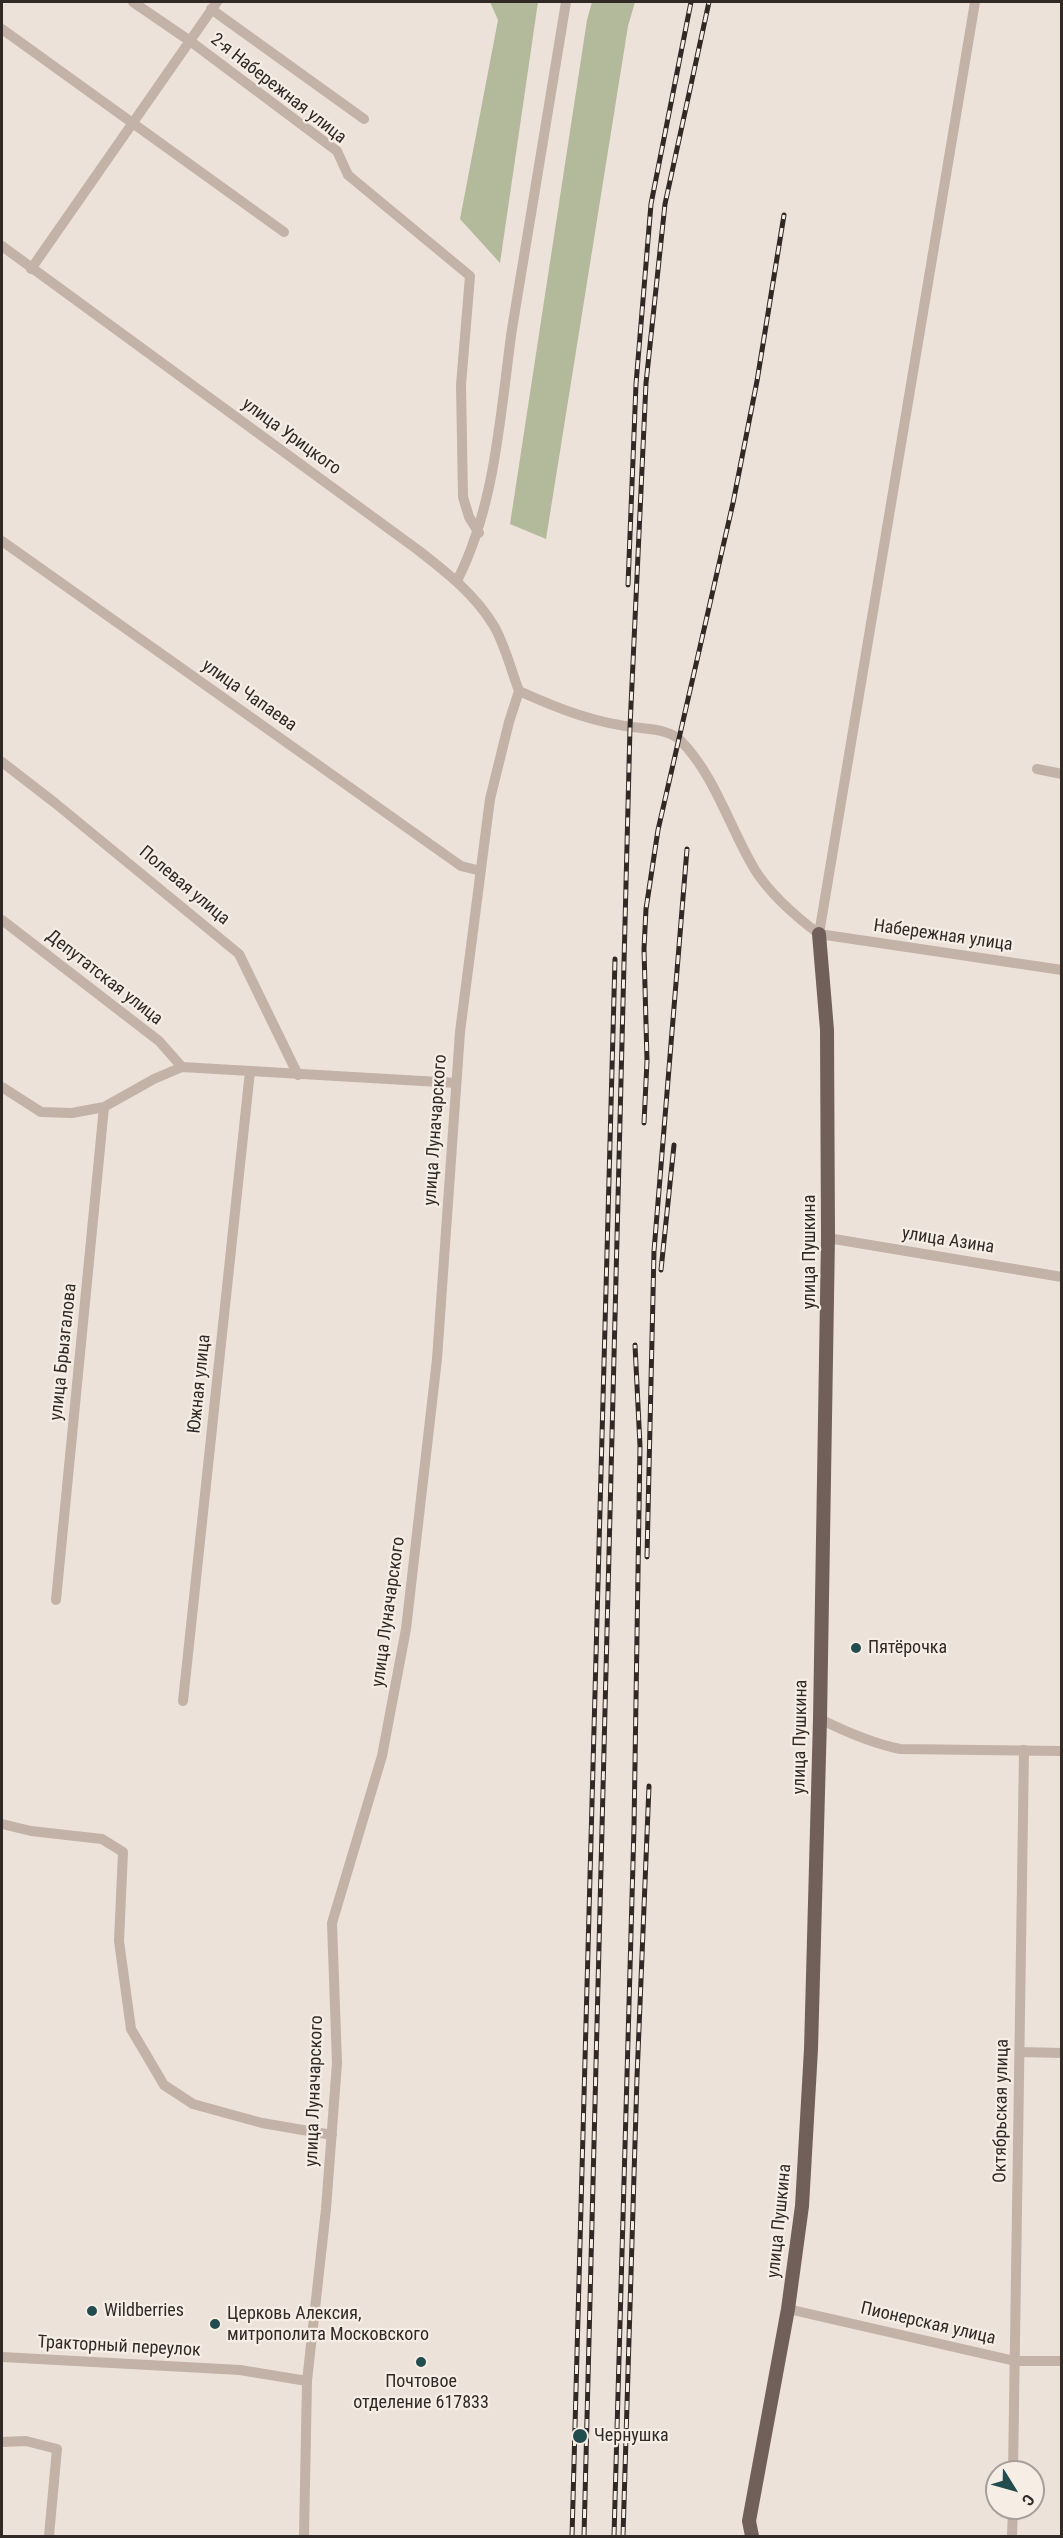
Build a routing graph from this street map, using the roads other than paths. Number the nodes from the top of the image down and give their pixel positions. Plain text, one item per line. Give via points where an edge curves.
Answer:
1 (133, 2) edge
2 (566, 2) edge
3 (975, 2) edge
4 (214, 5) edge
5 (2, 29) edge
6 (190, 42) junction
7 (364, 119) dead end
8 (133, 123) junction
9 (284, 232) dead end
10 (2, 246) edge
11 (31, 269) junction
12 (478, 533) junction
13 (2, 541) edge
14 (457, 581) junction
15 (519, 691) junction
16 (2, 762) edge
17 (1037, 769) dead end
18 (1062, 774) edge
19 (481, 871) junction
20 (2, 920) edge
21 (819, 934) junction
22 (1062, 970) edge
23 (182, 1067) junction
24 (250, 1071) junction
25 (298, 1074) junction
26 (456, 1083) junction
27 (2, 1090) edge
28 (104, 1107) junction
29 (828, 1238) junction
30 (1062, 1276) edge
31 (56, 1600) dead end
32 (183, 1701) dead end
33 (820, 1719) junction
34 (1024, 1750) junction
35 (1062, 1751) edge
36 (2, 1824) edge
37 (1020, 2052) junction
38 (1062, 2053) edge
39 (332, 2134) junction
40 (788, 2309) junction
41 (2, 2357) edge
42 (1015, 2361) junction
43 (1062, 2361) edge
44 (307, 2381) junction
45 (2, 2442) edge
46 (1013, 2460) edge
47 (1013, 2520) edge
48 (49, 2536) edge
49 (304, 2536) edge
50 (752, 2536) edge
51 (1012, 2536) edge

1 - 6 street, 2-я Набережная улица
2 - 12 street via 532,197 487,502
3 - 21 street
4 - 6 street, 2-я Набережная улица
4 - 7 street
5 - 8 street
6 - 8 street, 2-я Набережная улица
6 - 12 street, 2-я Набережная улица via 337,151 348,175 470,276 461,385 463,497
8 - 9 street
8 - 11 street, 2-я Набережная улица
10 - 11 street, улица Урицкого
11 - 14 street, улица Урицкого
12 - 14 street
13 - 19 street, улица Чапаева via 461,866
14 - 15 street, улица Урицкого via 495,627
15 - 19 street, улица Луначарского via 490,799
15 - 21 street via 566,712 600,722 656,729 678,738 711,782 756,871 792,914
16 - 25 street, Полевая улица via 239,954
17 - 18 street
19 - 26 street, улица Луначарского
20 - 23 street, Депутатская улица via 159,1041
21 - 22 street, Набережная улица
21 - 29 main road, улица Пушкина via 827,1030
23 - 24 street
23 - 28 street
24 - 25 street
24 - 32 street, Южная улица
25 - 26 street
26 - 39 street, улица Луначарского via 437,1359 406,1629 382,1756 332,1923 337,2063
27 - 28 street via 41,1112 72,1113
28 - 31 street, улица Брызгалова
29 - 30 street, улица Азина
29 - 33 main road, улица Пушкина
33 - 34 street via 877,1744 900,1749
33 - 40 main road, улица Пушкина via 811,2049 802,2206
34 - 35 street
34 - 37 street, Октябрьская улица
36 - 39 street via 102,1839 123,1852 119,1941 131,2029 164,2085 193,2104 262,2123
37 - 38 street
37 - 42 street, Октябрьская улица
39 - 44 street, улица Луначарского
40 - 42 street, Пионерская улица
40 - 50 main road, улица Пушкина via 749,2521
41 - 44 street, Тракторный переулок via 240,2370
42 - 43 street, Пионерская улица
42 - 46 street, Октябрьская улица
44 - 49 street, улица Луначарского
45 - 48 street via 26,2441 57,2449
47 - 51 street

